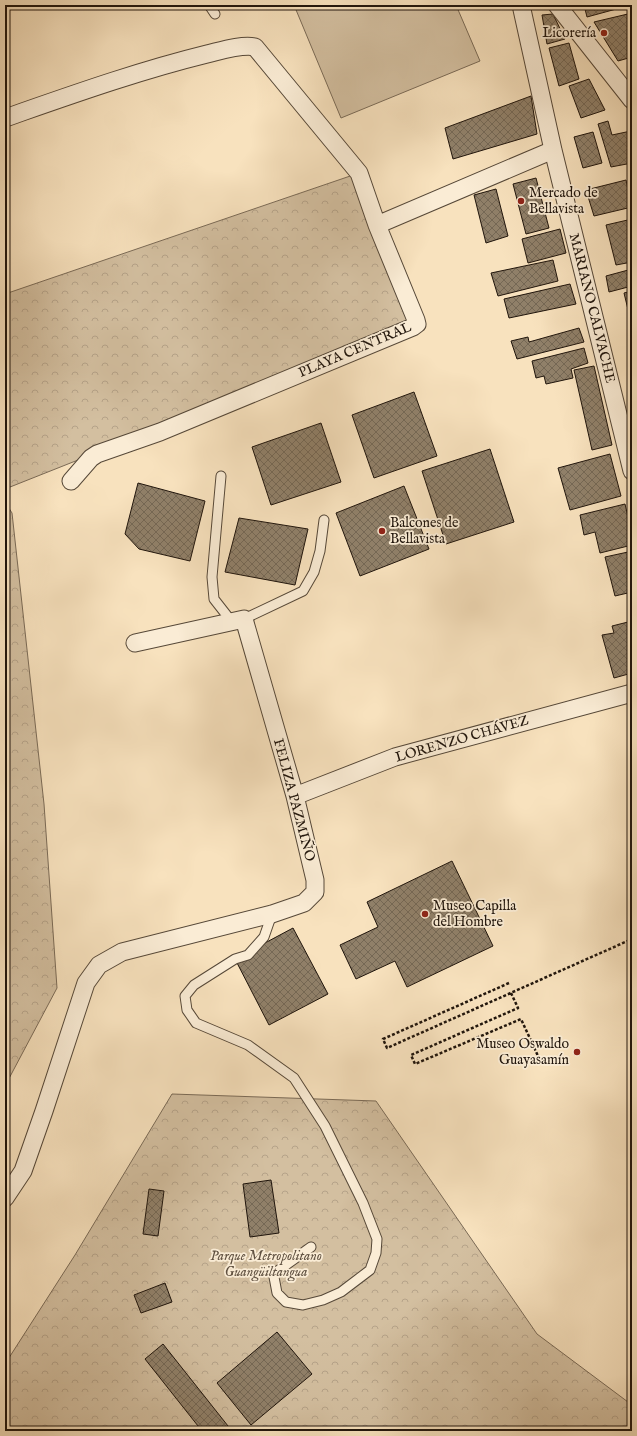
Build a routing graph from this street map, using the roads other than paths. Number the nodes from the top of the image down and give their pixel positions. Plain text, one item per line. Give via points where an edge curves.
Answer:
1 (209, 5) edge
2 (521, 5) edge
3 (557, 5) edge
4 (215, 14) dead end
5 (632, 100) edge
6 (5, 118) edge
7 (552, 150) junction
8 (377, 224) junction
9 (632, 471) edge
10 (221, 476) dead end
11 (72, 481) dead end
12 (324, 520) dead end
13 (238, 620) junction
14 (135, 642) dead end
15 (632, 692) edge
16 (295, 796) junction
17 (272, 914) junction
18 (5, 1198) edge
19 (311, 1247) dead end

1 - 4 lane
2 - 7 street, MARIANO CALVACHE
3 - 5 street
6 - 8 street via 191,58 253,47 359,173
7 - 8 street
7 - 9 street, MARIANO CALVACHE
8 - 11 street, PLAYA CENTRAL via 417,324 160,432 97,454
10 - 13 lane via 212,577 214,599
12 - 13 lane via 314,572 303,590
13 - 14 street
13 - 16 street, FELIZA PAZMIÑO
15 - 16 street, LORENZO CHÁVEZ via 395,757
16 - 17 street, FELIZA PAZMIÑO via 315,880 315,892 304,902
17 - 18 street, FELIZA PAZMIÑO via 122,952 100,966 86,983 22,1171
17 - 19 lane via 264,937 248,955 234,958 194,985 185,996 187,1010 196,1023 248,1045 294,1078 325,1126 363,1203 377,1239 376,1253 370,1270 341,1292 303,1305 286,1302 277,1293 274,1277 279,1270

